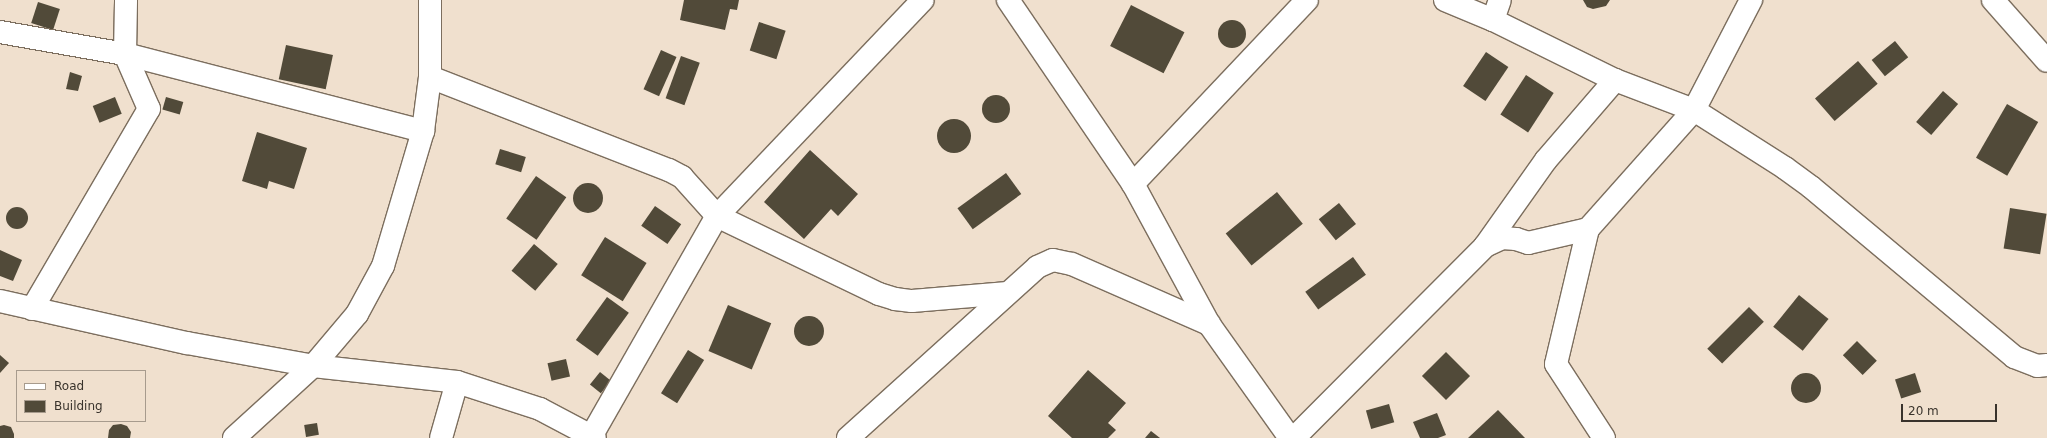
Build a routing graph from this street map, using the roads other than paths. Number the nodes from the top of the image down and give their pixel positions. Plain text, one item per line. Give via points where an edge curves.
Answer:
1 (126, 0) edge
2 (430, 0) edge
3 (923, 0) edge
4 (1008, 0) edge
5 (1307, 0) edge
6 (1445, 0) edge
7 (1500, 0) edge
8 (1751, 0) edge
9 (1993, 0) edge
10 (1493, 20) junction
11 (0, 32) edge
12 (125, 54) junction
13 (2047, 61) edge
14 (430, 77) junction
15 (1615, 80) junction
16 (1694, 110) junction
17 (423, 130) junction
18 (1133, 184) junction
19 (718, 216) junction
20 (1588, 229) junction
21 (1485, 246) junction
22 (1008, 293) junction
23 (0, 301) edge
24 (32, 309) junction
25 (1209, 324) junction
26 (2047, 365) edge
27 (313, 366) junction
28 (457, 382) junction
29 (594, 437) edge
30 (234, 438) edge
31 (441, 438) edge
32 (848, 438) edge
33 (1290, 438) edge
34 (1294, 438) edge
35 (1604, 438) edge

1 - 12 street
2 - 14 street
3 - 19 street
4 - 18 street
5 - 18 street
6 - 10 street
7 - 10 street
8 - 16 street
9 - 13 street
10 - 15 street
11 - 12 street
12 - 17 street
12 - 24 street via 149,109
14 - 17 street
14 - 19 street via 669,170 682,178
15 - 16 street
15 - 21 street via 1546,160
16 - 20 street
16 - 26 street via 1811,187 2014,357 2037,366
17 - 27 street via 383,266 357,314
18 - 25 street
19 - 22 street via 895,299
19 - 29 street
20 - 21 street via 1528,243 1502,238
20 - 35 street via 1556,364
21 - 34 street
22 - 25 street via 1037,267 1054,260 1072,264
22 - 32 street
23 - 24 street
24 - 27 street via 186,343
25 - 33 street
27 - 28 street
27 - 30 street
28 - 29 street via 540,409
28 - 31 street

